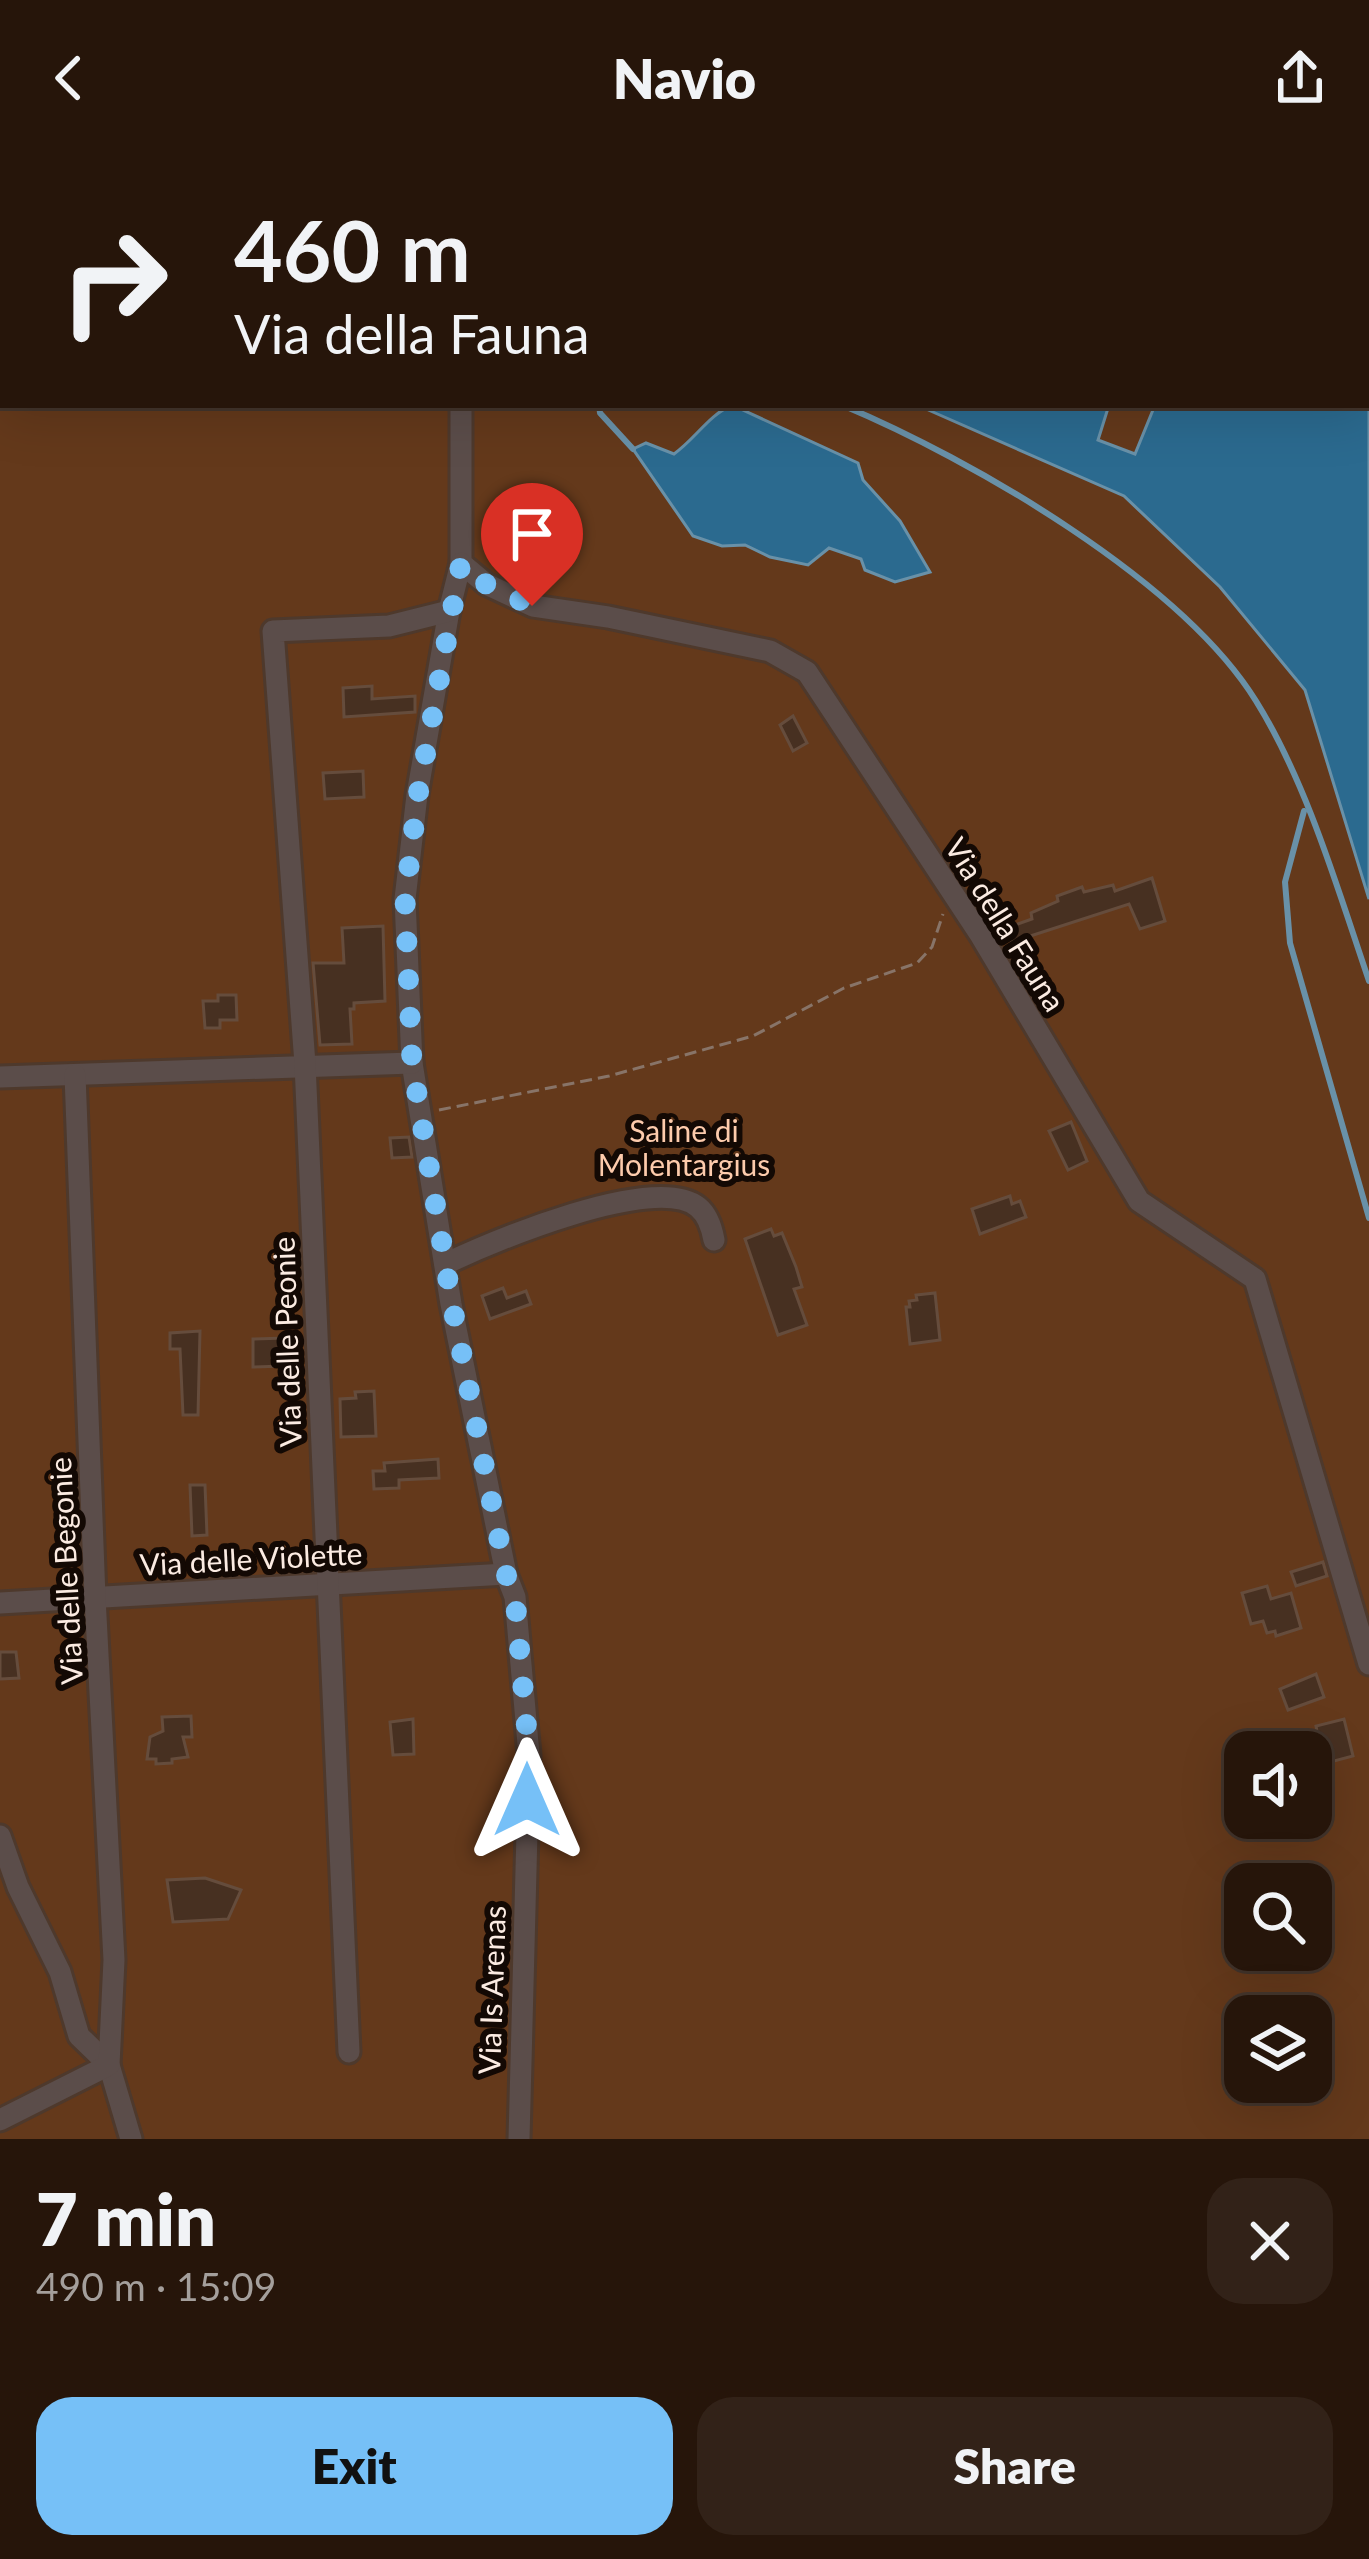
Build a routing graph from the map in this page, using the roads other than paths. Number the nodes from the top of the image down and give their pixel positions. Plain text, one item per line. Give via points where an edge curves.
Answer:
1 (460, 408) edge
2 (461, 563) junction
3 (449, 611) junction
4 (412, 1063) junction
5 (305, 1064) junction
6 (75, 1075) junction
7 (0, 1077) edge
8 (714, 1240) dead end
9 (446, 1264) junction
10 (506, 1574) junction
11 (326, 1584) junction
12 (95, 1597) junction
13 (0, 1603) edge
14 (1369, 1664) edge
15 (0, 1836) edge
16 (349, 2052) dead end
17 (109, 2065) junction
18 (0, 2120) edge
19 (131, 2139) edge
20 (520, 2139) edge

1 - 2 street
2 - 3 street, Via Is Arenas
2 - 14 street, Via della Fauna via 532,606 770,651 807,672 1139,1201 1255,1279
3 - 4 street, Via Is Arenas via 405,899
3 - 5 street, Via delle Peonie via 389,626 273,631
4 - 5 street
4 - 9 street, Via Is Arenas
5 - 6 street
5 - 11 street, Via delle Peonie
6 - 7 street
6 - 12 street, Via delle Begonie
8 - 9 street via 699,1208 652,1197 564,1217
9 - 10 street, Via Is Arenas
10 - 11 street, Via delle Violette
10 - 20 street, Via Is Arenas via 515,1597 529,1755
11 - 12 street, Via delle Violette
11 - 16 street, Via delle Peonie
12 - 13 street, Via delle Violette
12 - 17 street, Via delle Begonie via 114,1960
15 - 17 street via 79,2036
17 - 18 street
17 - 19 street

